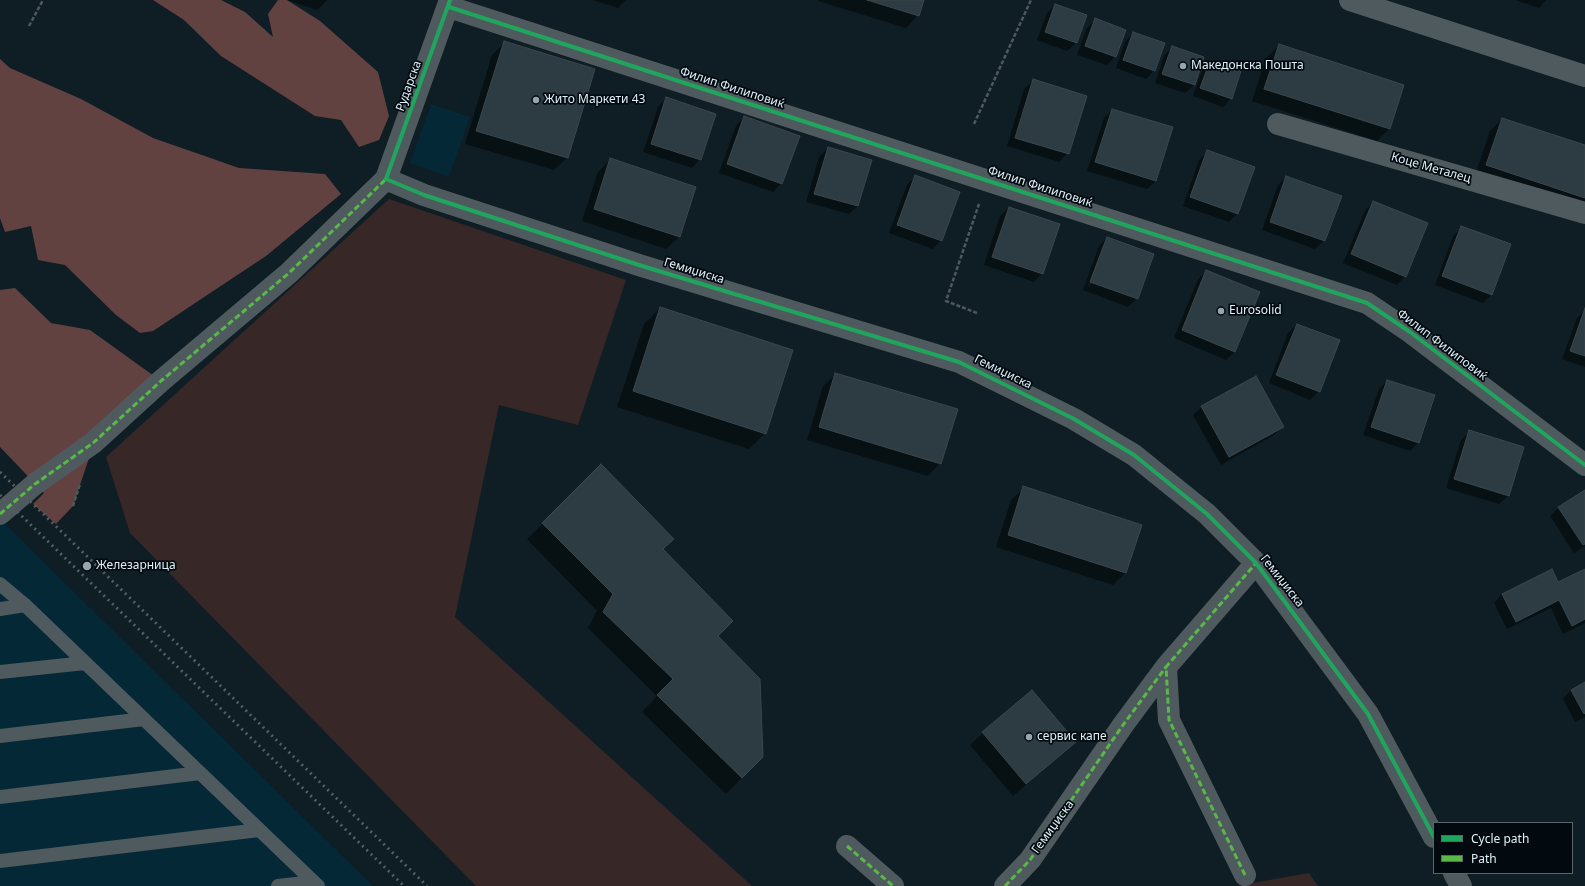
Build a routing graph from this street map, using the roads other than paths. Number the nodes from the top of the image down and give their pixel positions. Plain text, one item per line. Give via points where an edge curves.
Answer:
1 (1350, 0) edge
2 (450, 3) edge
3 (1585, 76) edge
4 (1278, 124) dead end
5 (386, 179) junction
6 (1585, 213) edge
7 (1585, 465) edge
8 (0, 514) edge
9 (1256, 563) junction
10 (0, 584) edge
11 (25, 605) junction
12 (0, 609) edge
13 (85, 663) junction
14 (1166, 667) junction
15 (0, 672) edge
16 (144, 719) junction
17 (0, 736) edge
18 (200, 773) junction
19 (0, 797) edge
20 (259, 830) junction
21 (1433, 835) edge
22 (848, 846) dead end
23 (0, 861) edge
24 (1455, 874) edge
25 (1245, 875) dead end
26 (316, 884) edge
27 (278, 886) edge
28 (893, 886) edge
29 (1005, 886) edge
30 (1461, 886) edge

1 - 3 street
2 - 5 street, Рударска
2 - 7 street, Филип Филиповиќ via 1367,303 1410,332
4 - 6 street, Коце Металец
5 - 8 street via 289,273 161,380 94,443 35,484
5 - 9 street, Гемиџиска via 424,195 642,266 959,362 1074,419 1134,455 1207,514
9 - 14 street, Гемиџиска
9 - 21 street, Гемиџиска via 1368,714
10 - 11 lane
11 - 12 lane
11 - 13 lane
13 - 15 lane
13 - 16 lane
14 - 25 street via 1169,720
14 - 29 street, Гемиџиска via 1030,860
16 - 17 lane
16 - 18 lane
18 - 19 lane
18 - 20 lane
20 - 23 lane
20 - 26 lane
22 - 28 street
24 - 30 street
26 - 27 lane

